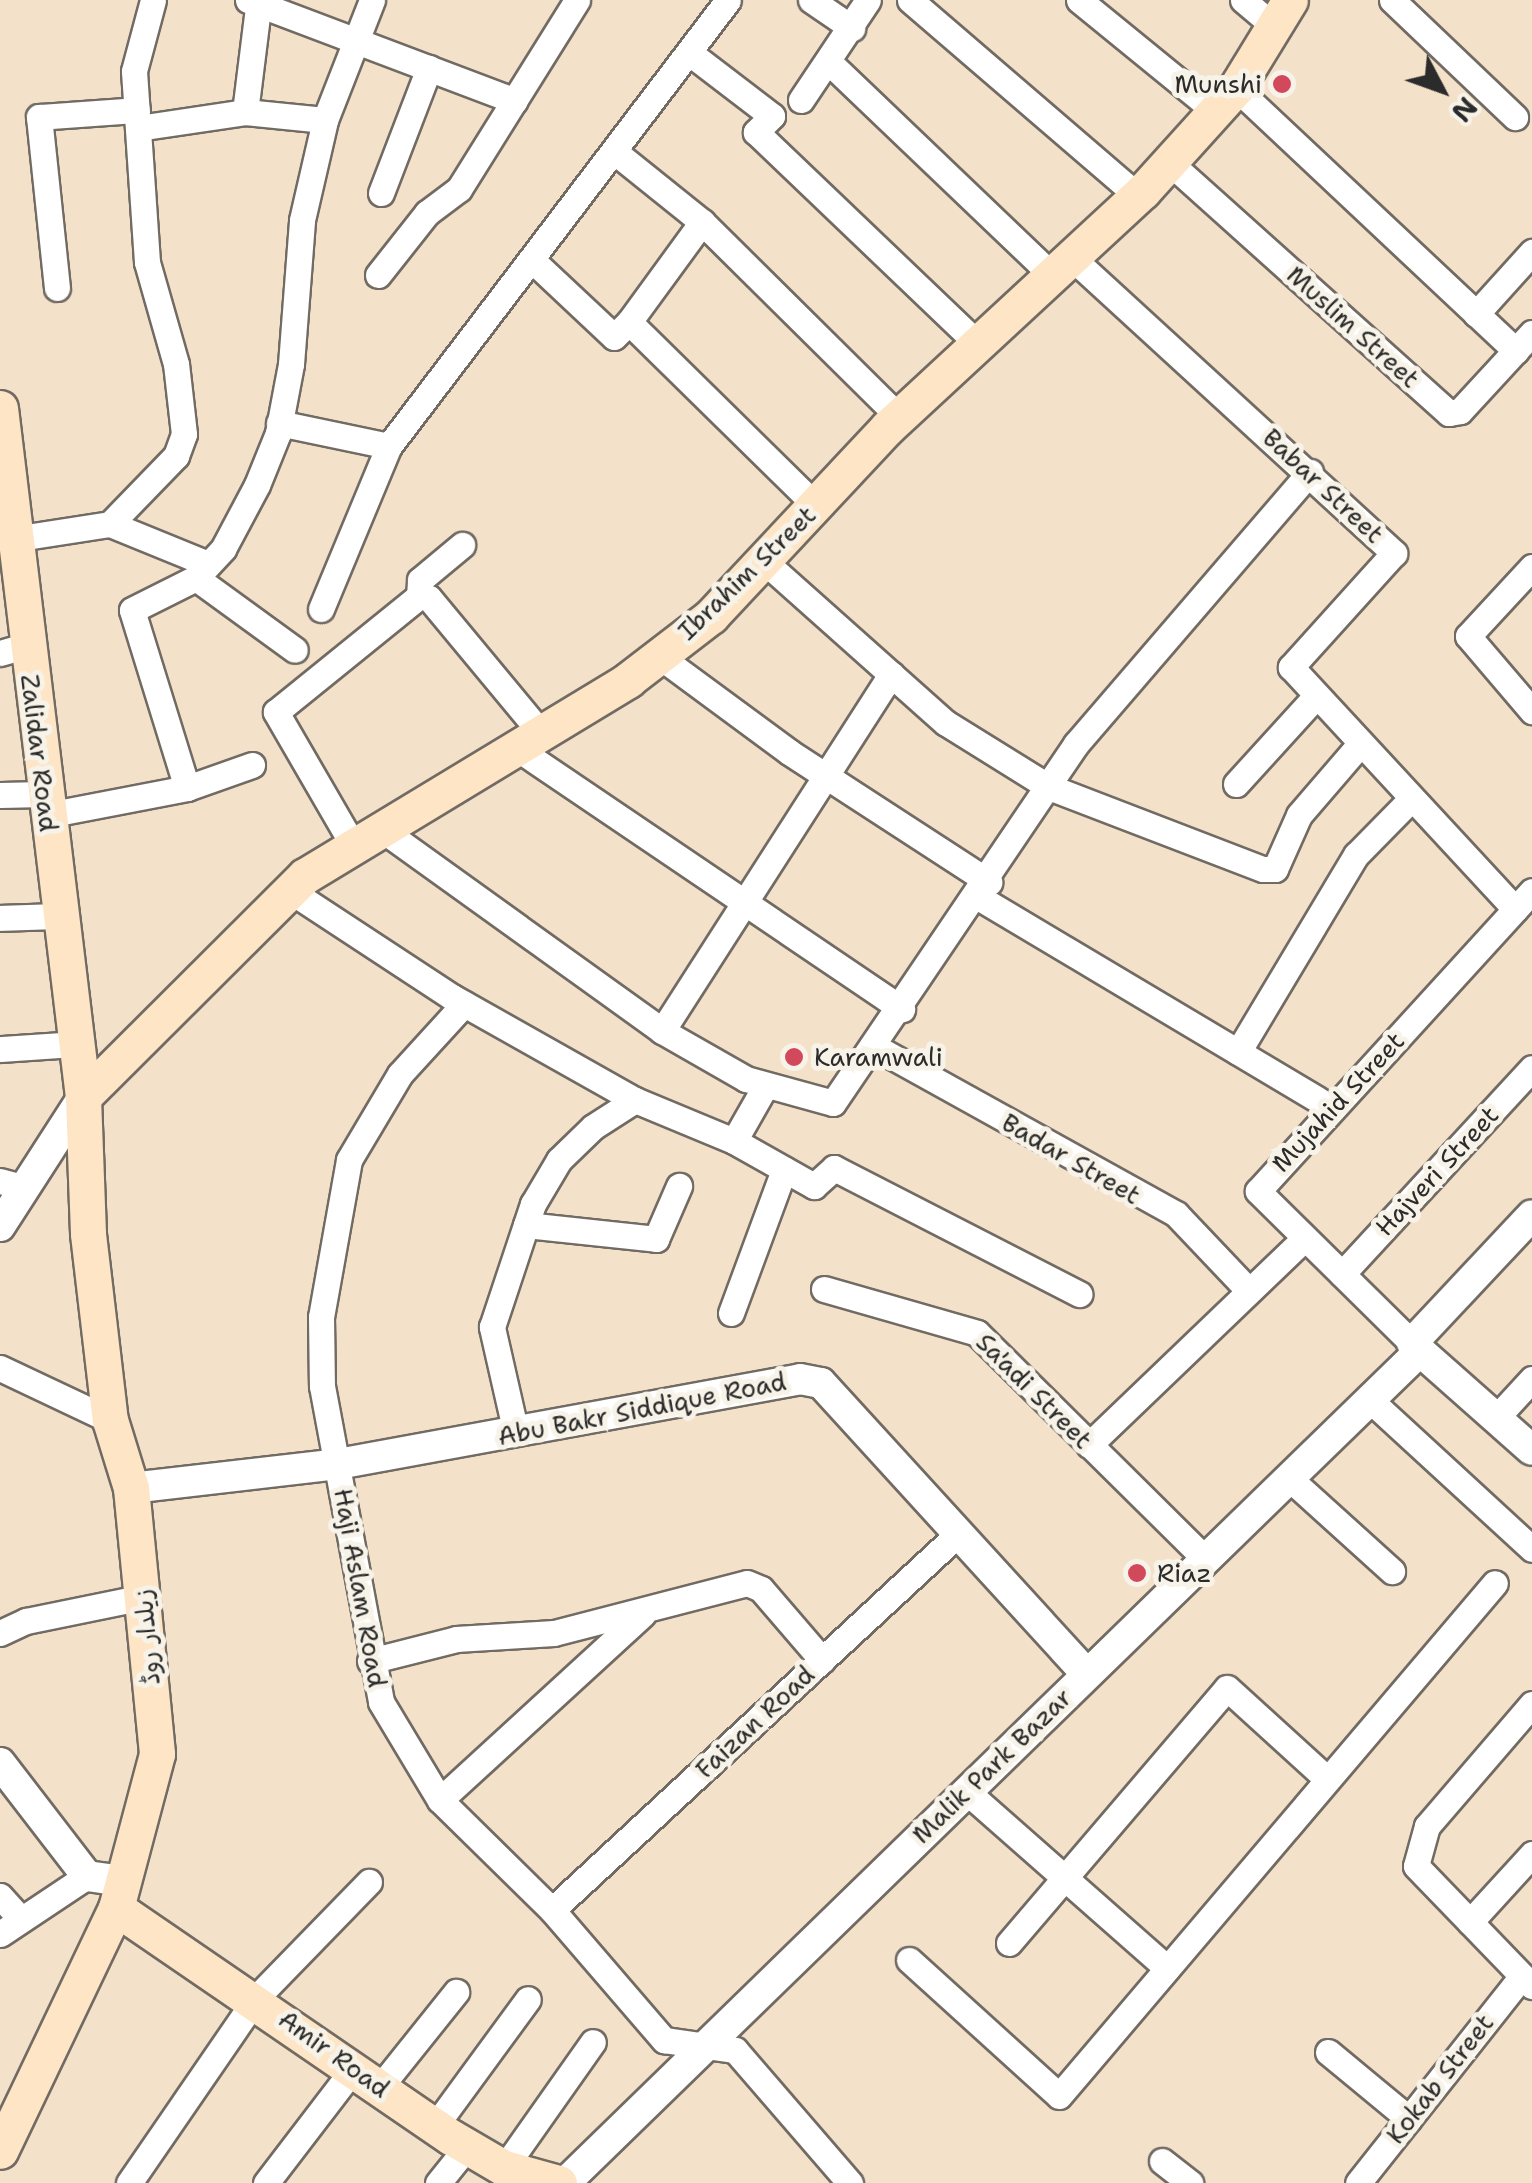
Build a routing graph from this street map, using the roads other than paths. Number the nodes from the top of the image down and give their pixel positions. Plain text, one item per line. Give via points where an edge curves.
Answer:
1 (153, 0) edge
2 (372, 0) edge
3 (577, 0) edge
4 (728, 0) edge
5 (810, 0) edge
6 (868, 0) edge
7 (910, 0) edge
8 (1079, 0) edge
9 (1243, 0) edge
10 (1392, 0) edge
11 (255, 1) edge
12 (1282, 13) edge
13 (852, 28) junction
14 (356, 41) junction
15 (691, 54) junction
16 (832, 64) junction
17 (429, 68) junction
18 (1226, 99) junction
19 (801, 100) dead end
20 (515, 101) junction
21 (245, 112) junction
22 (1515, 118) dead end
23 (137, 119) junction
24 (324, 120) junction
25 (615, 152) junction
26 (1169, 162) junction
27 (381, 193) dead end
28 (1138, 196) junction
29 (702, 222) junction
30 (1532, 252) edge
31 (532, 260) junction
32 (1061, 265) junction
33 (378, 275) dead end
34 (57, 288) dead end
35 (1476, 314) junction
36 (629, 322) junction
37 (1524, 342) edge
38 (977, 343) junction
39 (0, 408) edge
40 (899, 418) junction
41 (280, 423) junction
42 (390, 446) junction
43 (2, 447) edge
44 (1310, 472) junction
45 (816, 506) junction
46 (110, 524) junction
47 (13, 539) junction
48 (462, 545) dead end
49 (765, 562) junction
50 (1532, 567) edge
51 (202, 571) junction
52 (419, 596) junction
53 (321, 609) dead end
54 (12, 649) edge
55 (295, 650) dead end
56 (659, 656) junction
57 (890, 674) junction
58 (1316, 696) junction
59 (1532, 711) edge
60 (530, 742) junction
61 (1360, 744) junction
62 (252, 765) dead end
63 (826, 776) junction
64 (1236, 784) dead end
65 (1049, 787) junction
66 (187, 788) junction
67 (0, 795) edge
68 (1411, 800) junction
69 (45, 804) junction
70 (366, 837) junction
71 (983, 889) junction
72 (289, 890) junction
73 (1523, 900) edge
74 (741, 904) junction
75 (60, 916) junction
76 (0, 918) edge
77 (464, 1004) junction
78 (902, 1009) junction
79 (662, 1030) junction
80 (76, 1044) junction
81 (876, 1047) junction
82 (0, 1049) edge
83 (1238, 1052) junction
84 (1532, 1068) edge
85 (766, 1085) junction
86 (83, 1097) junction
87 (635, 1100) junction
88 (1332, 1109) junction
89 (734, 1142) junction
90 (784, 1170) junction
91 (12, 1184) edge
92 (679, 1186) dead end
93 (1532, 1216) edge
94 (526, 1225) junction
95 (0, 1226) edge
96 (1305, 1238) junction
97 (1342, 1274) junction
98 (824, 1289) dead end
99 (1249, 1291) junction
100 (1079, 1294) dead end
101 (731, 1314) dead end
102 (1416, 1347) junction
103 (0, 1368) edge
104 (1532, 1379) edge
105 (1370, 1400) junction
106 (1496, 1418) junction
107 (110, 1420) junction
108 (516, 1433) junction
109 (1089, 1445) junction
110 (1532, 1450) edge
111 (338, 1464) junction
112 (1289, 1478) junction
113 (131, 1488) junction
114 (959, 1533) junction
115 (1532, 1549) edge
116 (1205, 1559) junction
117 (1392, 1571) dead end
118 (1495, 1583) dead end
119 (144, 1597) junction
120 (646, 1610) junction
121 (0, 1633) edge
122 (370, 1660) junction
123 (822, 1660) junction
124 (1087, 1674) junction
125 (1532, 1704) edge
126 (0, 1764) edge
127 (1327, 1779) junction
128 (966, 1791) junction
129 (440, 1800) junction
130 (1532, 1854) edge
131 (87, 1876) junction
132 (1064, 1877) junction
133 (369, 1882) dead end
134 (119, 1894) junction
135 (0, 1896) edge
136 (552, 1910) junction
137 (1470, 1922) junction
138 (10, 1926) edge
139 (1008, 1943) dead end
140 (908, 1960) dead end
141 (1168, 1968) junction
142 (1527, 1980) edge
143 (456, 1992) dead end
144 (256, 1998) junction
145 (528, 1998) dead end
146 (593, 2042) dead end
147 (705, 2044) junction
148 (1328, 2052) dead end
149 (367, 2078) junction
150 (1408, 2119) junction
151 (435, 2126) junction
152 (467, 2146) junction
153 (0, 2151) edge
154 (1162, 2161) dead end
155 (504, 2168) junction
156 (128, 2183) edge
157 (266, 2183) edge
158 (438, 2183) edge
159 (562, 2183) edge
160 (850, 2183) edge
161 (1190, 2183) edge
162 (1358, 2183) edge

1 - 23 street via 134,70
2 - 14 street
3 - 20 street
4 - 15 street
5 - 13 street
6 - 13 street
7 - 28 street
8 - 18 street
9 - 12 street
10 - 22 street
11 - 14 street
11 - 21 street
12 - 18 main road, Ibrahim Street
13 - 16 street
14 - 17 street
14 - 24 street
15 - 25 street
15 - 38 street via 772,116 756,132
16 - 19 street
16 - 32 street, Babar Street
17 - 20 street
17 - 27 street
18 - 26 main road, Ibrahim Street
18 - 35 street
20 - 33 street via 459,189 427,213
21 - 23 street
21 - 24 street
23 - 34 street via 39,117
23 - 46 street via 147,262 179,378 184,434 176,456
24 - 41 street via 302,220
25 - 29 street
25 - 31 street
26 - 28 main road, Ibrahim Street
26 - 37 street, Muslim Street via 1449,414 1460,412
28 - 32 main road, Ibrahim Street
29 - 36 street
29 - 40 street
30 - 35 street
31 - 36 street via 614,337
31 - 42 street
32 - 38 main road, Ibrahim Street
32 - 44 street, Babar Street
35 - 37 street
36 - 45 street
38 - 40 main road, Ibrahim Street
39 - 43 main road, Zalidar Road
40 - 45 main road, Ibrahim Street
41 - 42 street
41 - 51 street via 257,485
42 - 53 street
43 - 47 main road, Zalidar Road
44 - 58 street, Babar Street via 1394,553 1292,667
44 - 65 street via 1076,744
45 - 49 main road, Ibrahim Street
46 - 47 street
46 - 51 street
47 - 54 main road, Zalidar Road
48 - 52 street via 420,580
49 - 56 main road, Ibrahim Street
49 - 57 street
50 - 59 street via 1473,625 1472,646
51 - 55 street
51 - 66 street via 132,610
52 - 60 street via 430,598
52 - 70 street via 276,712
54 - 69 main road, Zalidar Road
56 - 60 main road, Ibrahim Street
56 - 63 street
57 - 63 street
57 - 65 street via 946,723
58 - 61 street, Babar Street
58 - 64 street
60 - 70 main road, Ibrahim Street
60 - 74 street
61 - 65 street via 1298,815 1274,868
61 - 68 street, Babar Street
62 - 66 street
63 - 71 street
63 - 74 street
65 - 71 street
66 - 69 street
67 - 69 street
68 - 73 street, Babar Street
68 - 83 street via 1356,854
69 - 75 main road, Zalidar Road
70 - 72 main road, Ibrahim Street
70 - 79 street
71 - 78 street
71 - 83 street
72 - 77 street
72 - 86 main road, Ibrahim Street
73 - 88 street, Mujahid Street
74 - 78 street
74 - 79 street
75 - 76 street
75 - 80 main road, Zalidar Road
77 - 87 street
77 - 111 street, Haji Aslam Road via 400,1074 349,1160 321,1317 322,1386
78 - 81 street
79 - 85 street
80 - 82 street
80 - 86 main road, Zalidar Road
81 - 85 street via 833,1103
81 - 99 street, Badar Street via 1176,1214
83 - 88 street
84 - 97 street, Hajveri Street
85 - 89 street
86 - 91 street
86 - 107 main road, زیلدار روڈ via 88,1234
87 - 89 street
87 - 94 street via 593,1126 559,1160
88 - 96 street, Mujahid Street via 1258,1191
89 - 90 street
90 - 100 street via 814,1186 834,1168
90 - 101 street
91 - 95 street
92 - 94 street via 656,1239
93 - 102 street, Malik Park Bazar
94 - 108 street via 492,1327
96 - 97 street, Mujahid Street
96 - 99 street
97 - 102 street, Mujahid Street
98 - 109 street, Sa'adi Street via 969,1328
99 - 109 street
102 - 105 street, Malik Park Bazar
102 - 106 street
103 - 107 street
104 - 106 street
105 - 112 street, Malik Park Bazar
105 - 115 street
106 - 110 street
107 - 113 main road, زیلدار روڈ
108 - 111 street, Abu Bakr Siddique Road
108 - 114 street, Abu Bakr Siddique Road via 800,1380 821,1383
109 - 116 street, Sa'adi Street
111 - 113 street, Abu Bakr Siddique Road
111 - 122 street, Haji Aslam Road
112 - 116 street, Malik Park Bazar
112 - 117 street
113 - 119 main road, زیلدار روڈ
114 - 123 street, Faizan Road
114 - 124 street, Abu Bakr Siddique Road
116 - 124 street, Malik Park Bazar
118 - 127 street
119 - 121 street via 26,1620
119 - 134 main road, زیلدار روڈ via 157,1754
120 - 122 street via 554,1633 456,1639
120 - 123 street via 754,1584
120 - 129 street
122 - 129 street, Haji Aslam Road via 381,1702
123 - 136 street, Faizan Road
124 - 128 street, Malik Park Bazar
125 - 137 street via 1428,1826 1416,1866
126 - 131 street
127 - 132 street via 1227,1688
127 - 141 street
128 - 132 street
128 - 147 street, Malik Park Bazar
129 - 136 street, Haji Aslam Road
130 - 137 street
131 - 134 street
131 - 138 street
132 - 139 street
132 - 141 street
133 - 144 street
134 - 144 main road, Amir Road
134 - 153 main road, زیلدار روڈ
135 - 138 street
136 - 147 street, Haji Aslam Road via 664,2040
137 - 142 street
140 - 141 street via 1059,2096
142 - 150 street, Kokab Street
143 - 149 street
144 - 149 main road, Amir Road
144 - 156 street
145 - 151 street
146 - 155 street
147 - 159 street, Malik Park Bazar
147 - 160 street, Haji Aslam Road via 735,2050
148 - 150 street
149 - 151 main road, Amir Road
149 - 157 street
150 - 162 street, Kokab Street
151 - 152 main road, Amir Road
152 - 155 main road, Amir Road
152 - 158 street
154 - 161 street
155 - 159 main road, Amir Road

